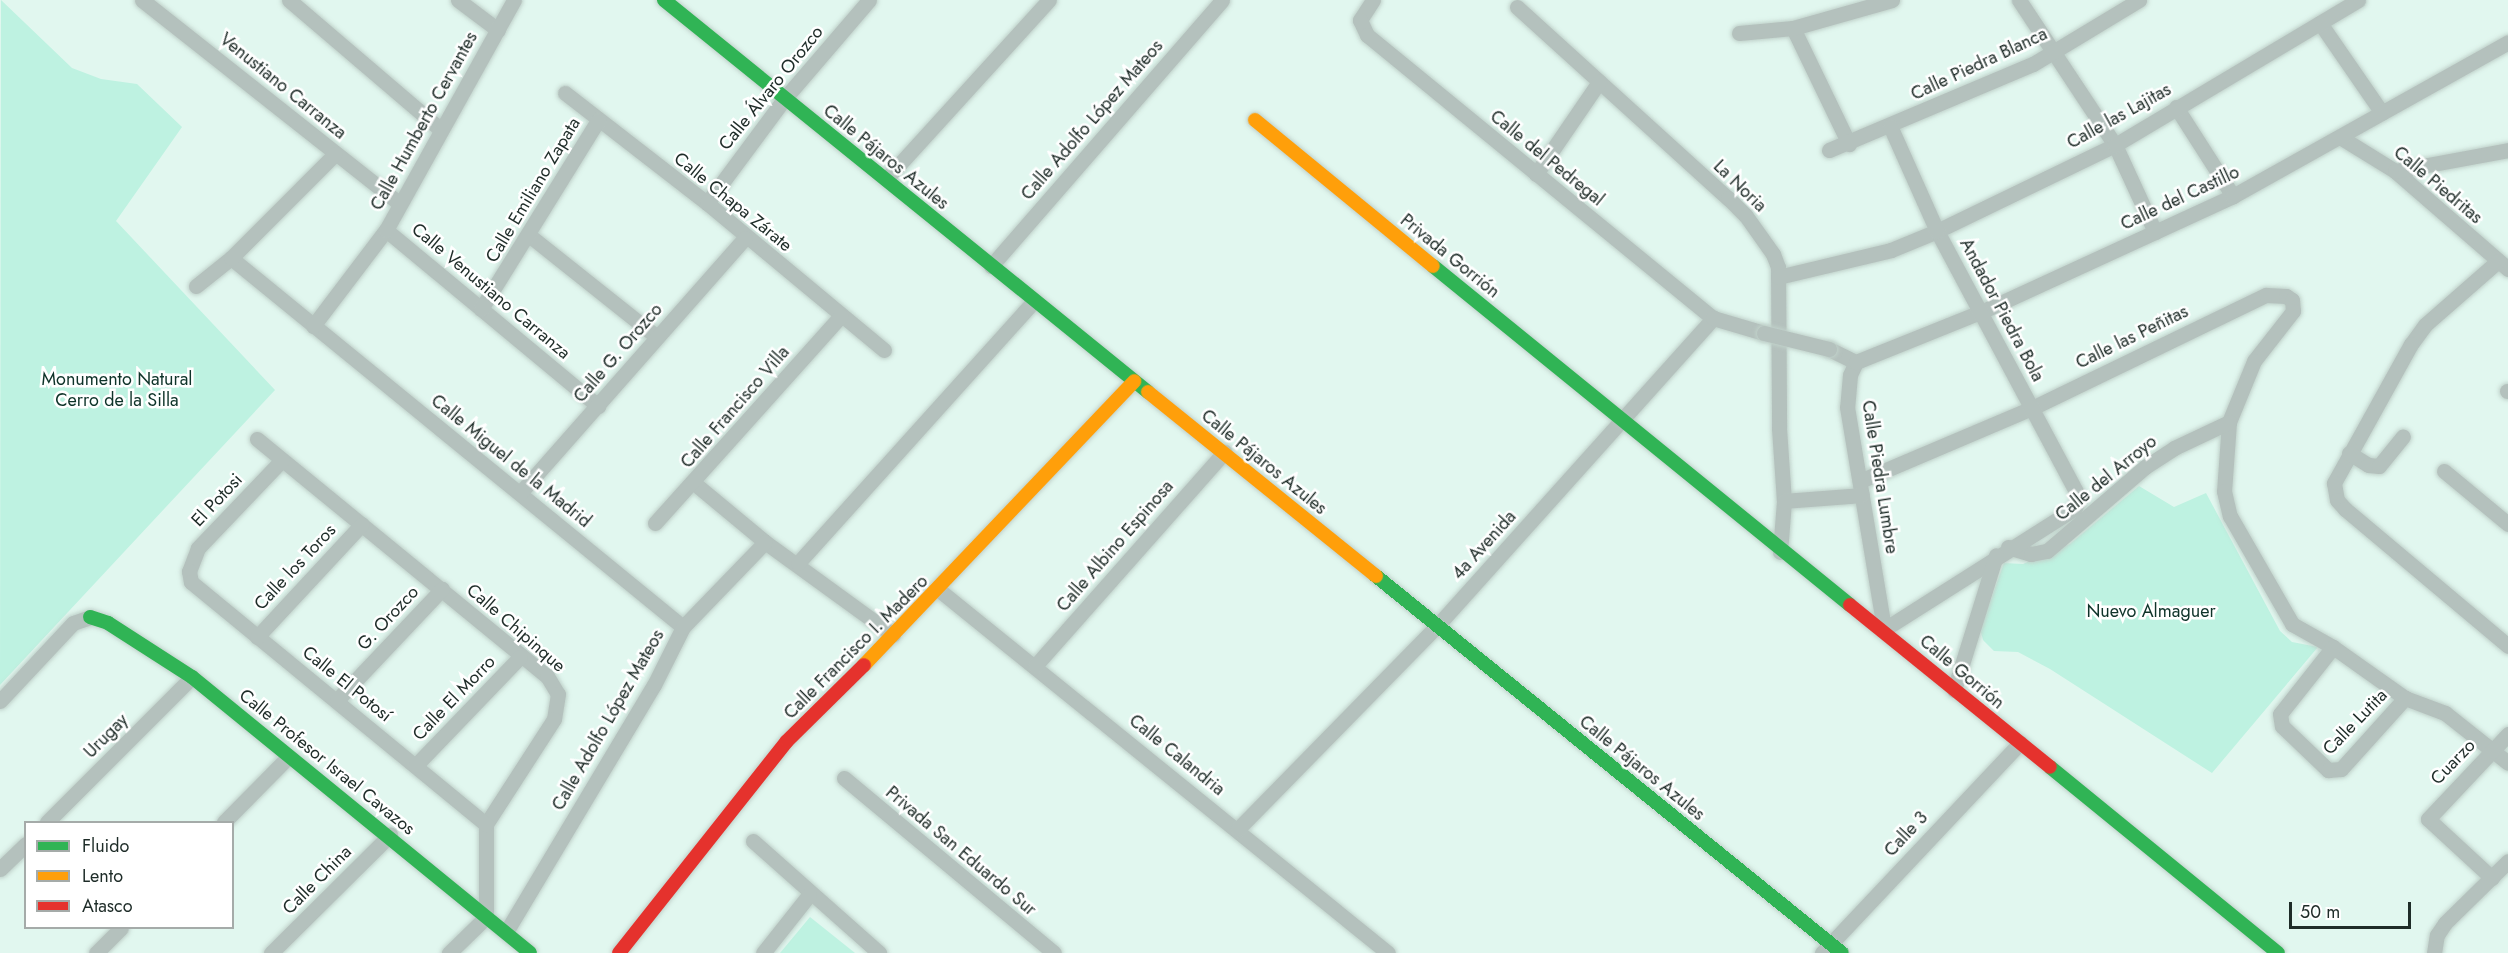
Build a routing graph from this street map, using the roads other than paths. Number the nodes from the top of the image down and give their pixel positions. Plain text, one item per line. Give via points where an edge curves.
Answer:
1 (142, 0) edge
2 (289, 0) edge
3 (458, 0) edge
4 (514, 0) edge
5 (664, 0) edge
6 (869, 0) edge
7 (1048, 0) edge
8 (1222, 0) edge
9 (1373, 0) edge
10 (1892, 0) edge
11 (2019, 0) edge
12 (2139, 0) edge
13 (2358, 0) edge
14 (1517, 7) dead end
15 (2320, 23) junction
16 (1793, 28) junction
17 (498, 30) junction
18 (1739, 33) dead end
19 (2508, 42) edge
20 (2055, 51) junction
21 (1599, 82) junction
22 (565, 93) dead end
23 (785, 98) junction
24 (2176, 107) junction
25 (2382, 113) junction
26 (598, 120) junction
27 (1255, 120) dead end
28 (1890, 126) junction
29 (440, 129) junction
30 (2340, 137) junction
31 (1849, 144) junction
32 (2115, 145) junction
33 (1829, 150) dead end
34 (2508, 150) edge
35 (335, 154) junction
36 (2430, 164) junction
37 (2395, 171) junction
38 (1536, 174) junction
39 (886, 179) junction
40 (2419, 192) junction
41 (2233, 196) junction
42 (399, 203) junction
43 (707, 203) junction
44 (386, 230) junction
45 (1937, 231) junction
46 (2155, 232) junction
47 (530, 236) junction
48 (745, 238) junction
49 (231, 258) junction
50 (2503, 265) edge
51 (991, 267) junction
52 (1778, 277) junction
53 (196, 286) dead end
54 (1033, 302) junction
55 (481, 309) junction
56 (1983, 310) junction
57 (841, 316) junction
58 (1713, 318) junction
59 (313, 326) junction
60 (657, 337) junction
61 (884, 350) dead end
62 (1856, 362) junction
63 (1134, 381) junction
64 (598, 406) junction
65 (2032, 408) junction
66 (1621, 420) junction
67 (2229, 422) junction
68 (2403, 436) dead end
69 (257, 439) dead end
70 (1224, 452) junction
71 (2349, 453) junction
72 (282, 460) junction
73 (2445, 471) dead end
74 (694, 483) junction
75 (1861, 488) junction
76 (520, 493) junction
77 (1785, 501) junction
78 (2075, 507) joint
79 (655, 523) dead end
80 (2508, 524) edge
81 (362, 525) junction
82 (765, 542) junction
83 (2002, 551) junction
84 (1780, 552) junction
85 (798, 563) junction
86 (189, 571) joint
87 (442, 590) junction
88 (939, 590) junction
89 (90, 617) joint
90 (1437, 626) junction
91 (684, 627) junction
92 (1884, 629) junction
93 (893, 635) junction
94 (257, 637) junction
95 (2508, 646) edge
96 (2333, 648) junction
97 (520, 657) junction
98 (1035, 666) junction
99 (192, 677) junction
100 (1954, 690) junction
101 (2405, 698) junction
102 (337, 700) junction
103 (0, 701) edge
104 (2508, 734) edge
105 (2019, 742) junction
106 (2492, 749) junction
107 (288, 757) junction
108 (2508, 763) edge
109 (416, 765) junction
110 (844, 778) dead end
111 (48, 821) edge
112 (225, 821) edge
113 (486, 824) junction
114 (1238, 829) junction
115 (390, 835) junction
116 (753, 841) dead end
117 (24, 846) edge
118 (2508, 861) edge
119 (0, 869) edge
120 (2492, 878) junction
121 (809, 895) junction
122 (486, 916) junction
123 (119, 929) edge
124 (506, 932) junction
125 (1831, 950) edge
126 (96, 953) edge
127 (271, 953) edge
128 (449, 953) edge
129 (530, 953) edge
130 (619, 953) edge
131 (763, 953) edge
132 (879, 953) edge
133 (1054, 953) edge
134 (1388, 953) edge
135 (2278, 953) edge
136 (2434, 953) edge

1 - 35 street, Venustiano Carranza
2 - 29 street
3 - 17 street
4 - 17 street, Calle Humberto Cervantes
5 - 23 street, Calle Pájaros Azules
6 - 23 street, Calle Álvaro Orozco
7 - 39 street
8 - 51 street, Calle Adolfo López Mateos
9 - 38 street, Calle del Pedregal via 1362,13 1360,26
10 - 16 street
11 - 20 street
12 - 20 street, Calle Piedra Blanca
13 - 15 street, Calle las Lajitas
14 - 21 street, La Noria
15 - 24 street, Calle las Lajitas
15 - 25 street
16 - 18 street
16 - 31 street
17 - 29 street, Calle Humberto Cervantes
19 - 25 street, Calle del Castillo
20 - 28 street, Calle Piedra Blanca
20 - 32 street
21 - 38 street
21 - 52 street, La Noria via 1746,216 1773,254
22 - 26 street, Calle Chapa Zárate
23 - 39 street, Calle Pájaros Azules
23 - 43 street, Calle Álvaro Orozco
24 - 32 street, Calle las Lajitas
24 - 41 street
25 - 30 street, Calle del Castillo
26 - 43 street, Calle Chapa Zárate
26 - 47 street, Calle Emiliano Zapata
27 - 66 street, Privada Gorrión
28 - 31 street, Calle Piedra Blanca
28 - 45 street, Andador Piedra Bola
29 - 42 street, Calle Humberto Cervantes
30 - 37 street, Calle Piedritas
30 - 41 street, Calle del Castillo
31 - 33 street, Calle Piedra Blanca
32 - 45 street, Calle las Lajitas
32 - 46 street
34 - 36 street
35 - 42 street, Venustiano Carranza
35 - 49 street
36 - 37 street
36 - 40 street
37 - 40 street, Calle Piedritas
38 - 58 street, Calle del Pedregal
39 - 51 street, Calle Pájaros Azules
40 - 50 street, Calle Piedritas
41 - 46 street, Calle del Castillo
42 - 44 street, Calle Humberto Cervantes
43 - 48 street, Calle Chapa Zárate
44 - 55 street, Calle Venustiano Carranza
44 - 59 street, Calle Humberto Cervantes
45 - 52 street, Calle las Lajitas via 1891,250
45 - 56 street, Andador Piedra Bola
46 - 56 street, Calle del Castillo
47 - 55 street, Calle Emiliano Zapata
47 - 60 street
48 - 57 street, Calle Chapa Zárate
48 - 60 street, Calle G. Orozco
49 - 53 street
49 - 59 street, Calle Miguel de la Madrid
50 - 71 street via 2425,325
51 - 54 street, Calle Pájaros Azules
52 - 77 street, La Noria via 1779,428
54 - 63 street, Calle Pájaros Azules
54 - 85 street
55 - 64 street, Calle Venustiano Carranza
56 - 62 street, Calle del Castillo
56 - 65 street, Andador Piedra Bola
57 - 61 street, Calle Chapa Zárate
57 - 74 street, Calle Francisco Villa
58 - 62 street, bridge via 1829,350
58 - 66 street, 4a Avenida
59 - 76 street, Calle Miguel de la Madrid
60 - 64 street, Calle G. Orozco
62 - 75 street, Calle Piedra Lumbre via 1850,375 1847,406
63 - 70 street, Calle Pájaros Azules
63 - 88 street, Calle Francisco I. Madero
64 - 76 street, Calle G. Orozco
65 - 67 street, Calle las Peñitas via 2266,295 2286,296 2292,300 2293,311 2254,361
65 - 75 street, Calle las Peñitas
65 - 78 street, Andador Piedra Bola via 2077,488
66 - 84 street, Calle Gorrión
66 - 90 street, 4a Avenida
67 - 83 street, Calle del Arroyo via 2174,448 2145,467 2047,552
67 - 96 street, Calle Lutita via 2224,491 2230,516 2286,618 2299,631
68 - 71 street via 2379,466 2368,465
69 - 72 street, Calle Chipinque
70 - 90 street, Calle Pájaros Azules
70 - 98 street, Calle Albino Espinosa
71 - 95 street via 2334,483 2337,500
72 - 81 street, Calle Chipinque
72 - 86 street, El Potosi via 198,549
73 - 80 street
74 - 79 street, Calle Francisco Villa
74 - 82 street
75 - 77 street, Calle las Peñitas
75 - 92 street, Calle Piedra Lumbre
76 - 91 street, Calle Miguel de la Madrid
77 - 84 street
78 - 83 street, Calle del Arroyo
81 - 87 street, Calle Chipinque
81 - 94 street, Calle los Toros
82 - 85 street
82 - 91 street, Calle Adolfo López Mateos
83 - 92 street, Calle del Arroyo
83 - 100 street
84 - 92 street, Calle Gorrión
85 - 93 street
86 - 94 street, Calle El Potosí via 196,589
87 - 97 street, Calle Chipinque
87 - 102 street, G. Orozco
88 - 93 street, Calle Francisco I. Madero
88 - 98 street, Calle Calandria
89 - 99 street, Calle Profesor Israel Cavazos via 108,623
89 - 103 street via 73,623
90 - 114 street, 4a Avenida
90 - 125 street, Calle Pájaros Azules
91 - 124 street, Calle Adolfo López Mateos via 654,685
92 - 100 street, Calle Gorrión
93 - 130 street, Calle Francisco I. Madero via 787,741
94 - 102 street, Calle El Potosí
96 - 101 street, Calle Lutita
96 - 101 street, Calle Lutita via 2280,714 2282,726 2333,772 2341,769
97 - 109 street, Calle El Morro
97 - 113 street, Calle Chipinque via 553,684 558,707
98 - 114 street, Calle Calandria
99 - 107 street, Calle Profesor Israel Cavazos
99 - 111 street, Urugay
100 - 105 street, Calle Gorrión
101 - 106 street, Calle Lutita via 2445,713
102 - 109 street, Calle El Potosí
104 - 106 street, Cuarzo
105 - 125 street, Calle 3
105 - 135 street, Calle Gorrión
106 - 108 street, Calle Lutita
106 - 120 street, Cuarzo via 2428,819
107 - 112 street
107 - 115 street, Calle Profesor Israel Cavazos
109 - 113 street, Calle El Potosí
110 - 133 street, Privada San Eduardo Sur
113 - 122 street
114 - 134 street, Calle Calandria
115 - 122 street, Calle Profesor Israel Cavazos
115 - 127 street, Calle China
116 - 121 street
117 - 119 street
118 - 120 street
120 - 136 street via 2445,923 2437,935
121 - 131 street
121 - 132 street
122 - 124 street, Calle Profesor Israel Cavazos
122 - 128 street
123 - 126 street
124 - 129 street, Calle Profesor Israel Cavazos

